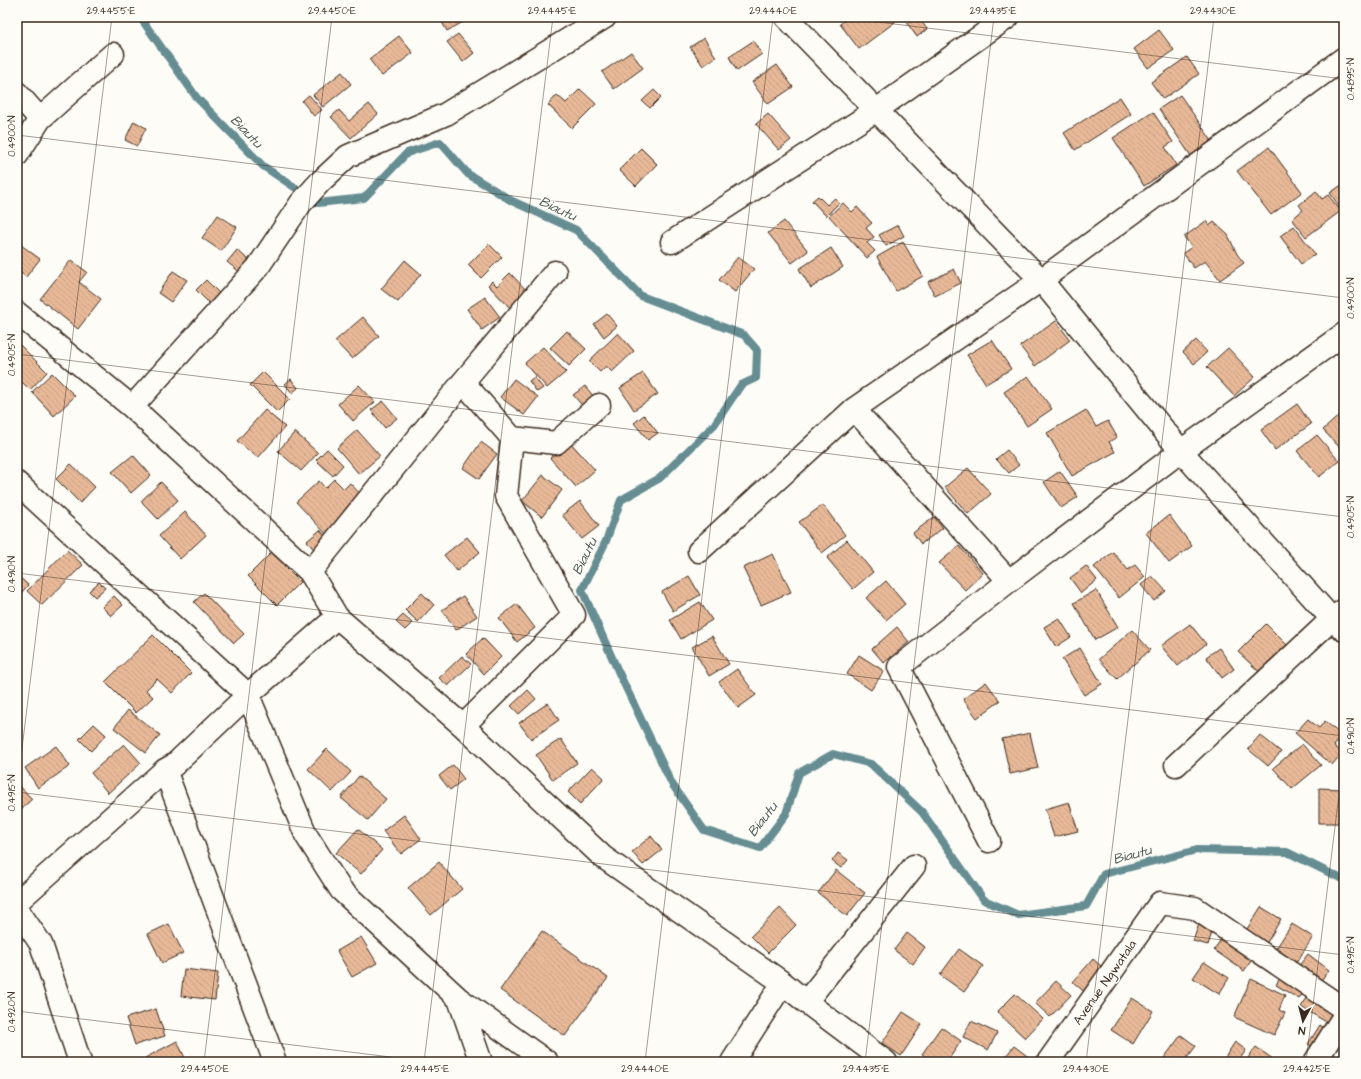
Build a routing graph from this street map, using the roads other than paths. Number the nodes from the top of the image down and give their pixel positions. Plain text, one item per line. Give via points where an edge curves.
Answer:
1 (605, 17) edge
2 (786, 17) edge
3 (1008, 17) edge
4 (114, 54) dead end
5 (1344, 58) edge
6 (17, 93) edge
7 (875, 111) junction
8 (40, 119) junction
9 (17, 155) edge
10 (672, 242) dead end
11 (555, 272) dead end
12 (1041, 280) junction
13 (17, 313) edge
14 (1344, 334) edge
15 (463, 382) junction
16 (599, 405) dead end
17 (132, 407) junction
18 (854, 409) junction
19 (512, 438) junction
20 (1181, 451) junction
21 (17, 483) edge
22 (699, 551) dead end
23 (310, 572) junction
24 (1008, 581) junction
25 (337, 616) junction
26 (1340, 620) edge
27 (248, 695) junction
28 (463, 726) junction
29 (1176, 765) dead end
30 (165, 770) junction
31 (989, 841) dead end
32 (914, 866) dead end
33 (17, 902) edge
34 (17, 909) edge
35 (783, 983) junction
36 (459, 999) junction
37 (806, 1002) junction
38 (1344, 1009) edge
39 (1344, 1016) edge
40 (80, 1062) edge
41 (275, 1062) edge
42 (481, 1062) edge
43 (547, 1062) edge
44 (732, 1062) edge
45 (886, 1062) edge
46 (1048, 1062) edge
47 (1315, 1062) edge

1 - 17 street via 446,114 348,156 301,203 258,267
2 - 7 street
3 - 7 street
4 - 8 street
5 - 12 street
6 - 8 street
7 - 10 street
7 - 12 street
8 - 9 street
11 - 15 street
12 - 18 street
12 - 20 street
13 - 17 street
14 - 20 street
15 - 19 street
15 - 23 street
16 - 19 street via 556,443
17 - 23 street
18 - 22 street
18 - 24 street
19 - 28 street via 506,496 574,615
20 - 24 street
20 - 26 street
21 - 27 street
23 - 25 street
24 - 31 street via 899,667
25 - 27 street
25 - 28 street
26 - 29 street
27 - 30 street via 174,765
27 - 36 street via 306,835 341,890
28 - 35 street via 604,857
30 - 33 street
30 - 41 street
32 - 37 street
34 - 40 street via 41,944
35 - 37 street
35 - 44 street
36 - 42 street
36 - 43 street
37 - 45 street
38 - 46 street, Avenue Ngwatala via 1195,908 1160,903
39 - 47 street

